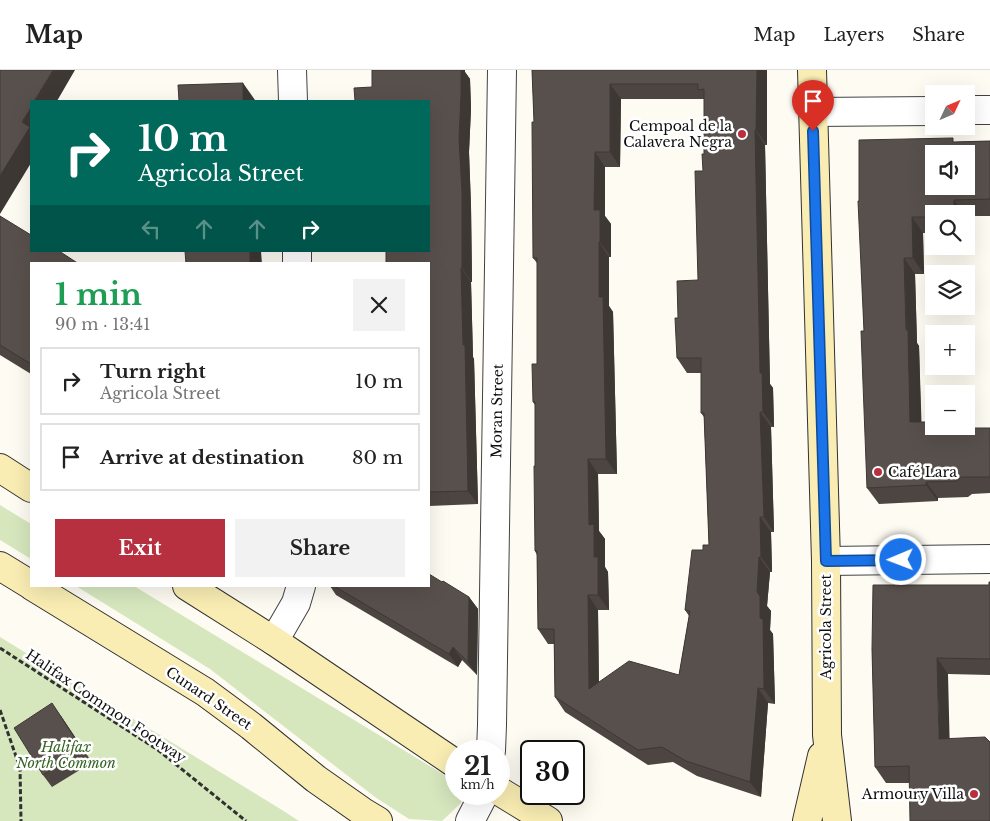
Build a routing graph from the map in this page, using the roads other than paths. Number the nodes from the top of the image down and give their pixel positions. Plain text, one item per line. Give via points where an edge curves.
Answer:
1 (292, 70) edge
2 (502, 70) edge
3 (812, 70) edge
4 (293, 100) edge
5 (975, 110) edge
6 (990, 110) edge
7 (925, 111) edge
8 (813, 112) junction
9 (0, 468) edge
10 (30, 487) edge
11 (990, 559) edge
12 (826, 561) junction
13 (0, 566) edge
14 (30, 585) edge
15 (34, 587) edge
16 (189, 587) edge
17 (302, 587) edge
18 (274, 641) junction
19 (827, 735) junction
20 (491, 740) edge
21 (445, 757) edge
22 (510, 798) edge
23 (478, 805) edge
24 (378, 821) edge
25 (470, 821) edge
26 (548, 821) edge
27 (807, 821) edge
28 (837, 821) edge

1 - 4 street
2 - 20 street, Moran Street
3 - 8 main road, Agricola Street
5 - 6 street
7 - 8 street
8 - 12 main road, Agricola Street
9 - 10 main road
11 - 12 street
12 - 19 main road, Agricola Street
13 - 14 main road, Cunard Street
15 - 24 main road, Cunard Street via 205,692 316,779
16 - 18 main road
17 - 18 street via 296,604
18 - 21 main road
19 - 27 main road, Agricola Street
19 - 28 main road, Agricola Street
22 - 26 main road
23 - 25 street

